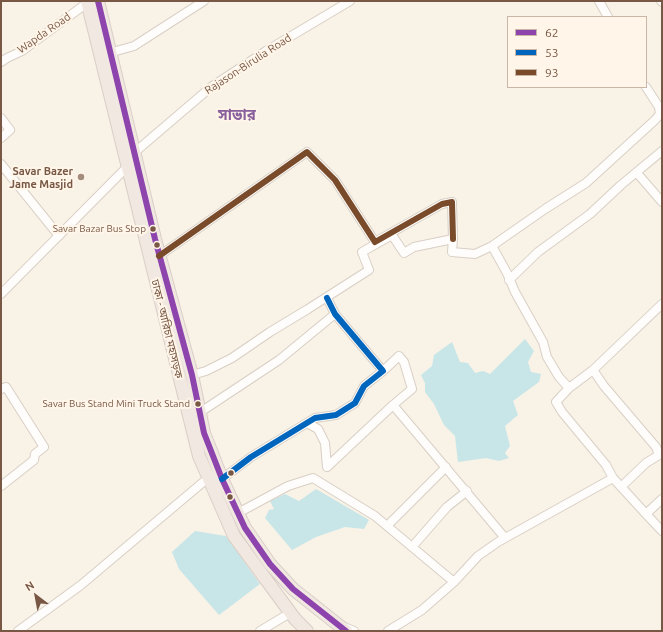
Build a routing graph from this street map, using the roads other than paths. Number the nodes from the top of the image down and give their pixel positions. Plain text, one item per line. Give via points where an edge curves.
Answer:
1 (204, 1) edge
2 (350, 1) edge
3 (599, 1) edge
4 (91, 2) edge
5 (607, 16) edge
6 (109, 53) junction
7 (1, 62) edge
8 (647, 88) edge
9 (1, 118) edge
10 (1, 138) edge
11 (662, 151) edge
12 (135, 152) junction
13 (1, 164) edge
14 (127, 167) junction
15 (637, 172) junction
16 (662, 202) edge
17 (59, 236) junction
18 (453, 239) junction
19 (492, 246) junction
20 (159, 256) junction
21 (509, 280) junction
22 (1, 294) edge
23 (327, 298) junction
24 (662, 304) edge
25 (335, 314) junction
26 (593, 370) junction
27 (382, 371) junction
28 (192, 375) junction
29 (569, 388) junction
30 (1, 389) edge
31 (393, 406) junction
32 (199, 413) junction
33 (307, 423) junction
34 (446, 467) junction
35 (208, 478) junction
36 (613, 478) junction
37 (222, 479) junction
38 (1, 486) edge
39 (621, 487) junction
40 (467, 491) junction
41 (662, 499) edge
42 (238, 514) junction
43 (646, 514) junction
44 (387, 526) junction
45 (662, 531) edge
46 (505, 538) junction
47 (412, 547) junction
48 (454, 582) junction
49 (290, 613) junction
50 (344, 628) edge
51 (18, 631) edge
52 (260, 631) edge
53 (307, 631) edge
54 (354, 631) edge
55 (388, 631) edge

1 - 6 street via 134,46
2 - 12 street, Rajason-Birulia Road via 211,87
3 - 5 street
4 - 6 highway, ঢাকা - আরিচা মহাসড়ক
4 - 7 street, Wapda Road via 22,51
4 - 14 highway, ঢাকা - আরিচা মহাসড়ক
6 - 12 highway, ঢাকা - আরিচা মহাসড়ক
8 - 19 street via 659,107 660,114 655,120 586,183
9 - 10 street via 10,130
11 - 15 street
12 - 20 highway, ঢাকা - আরিচা মহাসড়ক
13 - 17 street
14 - 17 street
14 - 35 highway, ঢাকা - আরিচা মহাসড়ক via 199,456
15 - 16 street
15 - 21 street via 590,214 538,252
17 - 22 street
18 - 19 street via 452,252 475,254
18 - 20 street via 452,202 442,204 375,242 335,180 307,152
18 - 23 street via 414,247 404,253 392,235 362,252 368,270
19 - 21 street
20 - 28 highway, ঢাকা - আরিচা মহাসড়ক
21 - 29 street via 543,342 547,357
23 - 25 street
23 - 28 street via 232,358
24 - 26 street
25 - 27 street
25 - 32 street via 291,351
26 - 29 street
26 - 39 street via 656,447 659,455 646,463
27 - 31 street via 399,356 409,377 412,389
27 - 33 street via 364,386 355,403 336,415 315,418
28 - 32 highway, ঢাকা - আরিচা মহাসড়ক
29 - 36 street via 556,402 606,464
30 - 38 street via 6,387 44,446 34,454 34,460
31 - 33 street via 328,467 325,443 318,429
31 - 34 street
32 - 37 highway, ঢাকা - আরিচা মহাসড়ক
33 - 37 street
34 - 40 street
34 - 44 street
35 - 49 highway, ঢাকা - আরিচা মহাসড়ক via 234,536
35 - 51 street via 81,585
36 - 39 street
36 - 46 street
37 - 42 highway, ঢাকা - আরিচা মহাসড়ক
39 - 43 street
40 - 46 street
40 - 47 street via 447,507
41 - 43 street
42 - 44 street via 288,486 313,478
42 - 50 highway, ঢাকা - আরিচা মহাসড়ক via 262,554 284,580
43 - 45 street
44 - 47 street
46 - 48 street via 478,556
47 - 48 street
48 - 55 street via 422,610
49 - 52 street
49 - 53 highway, ঢাকা - আরিচা মহাসড়ক
50 - 54 street

